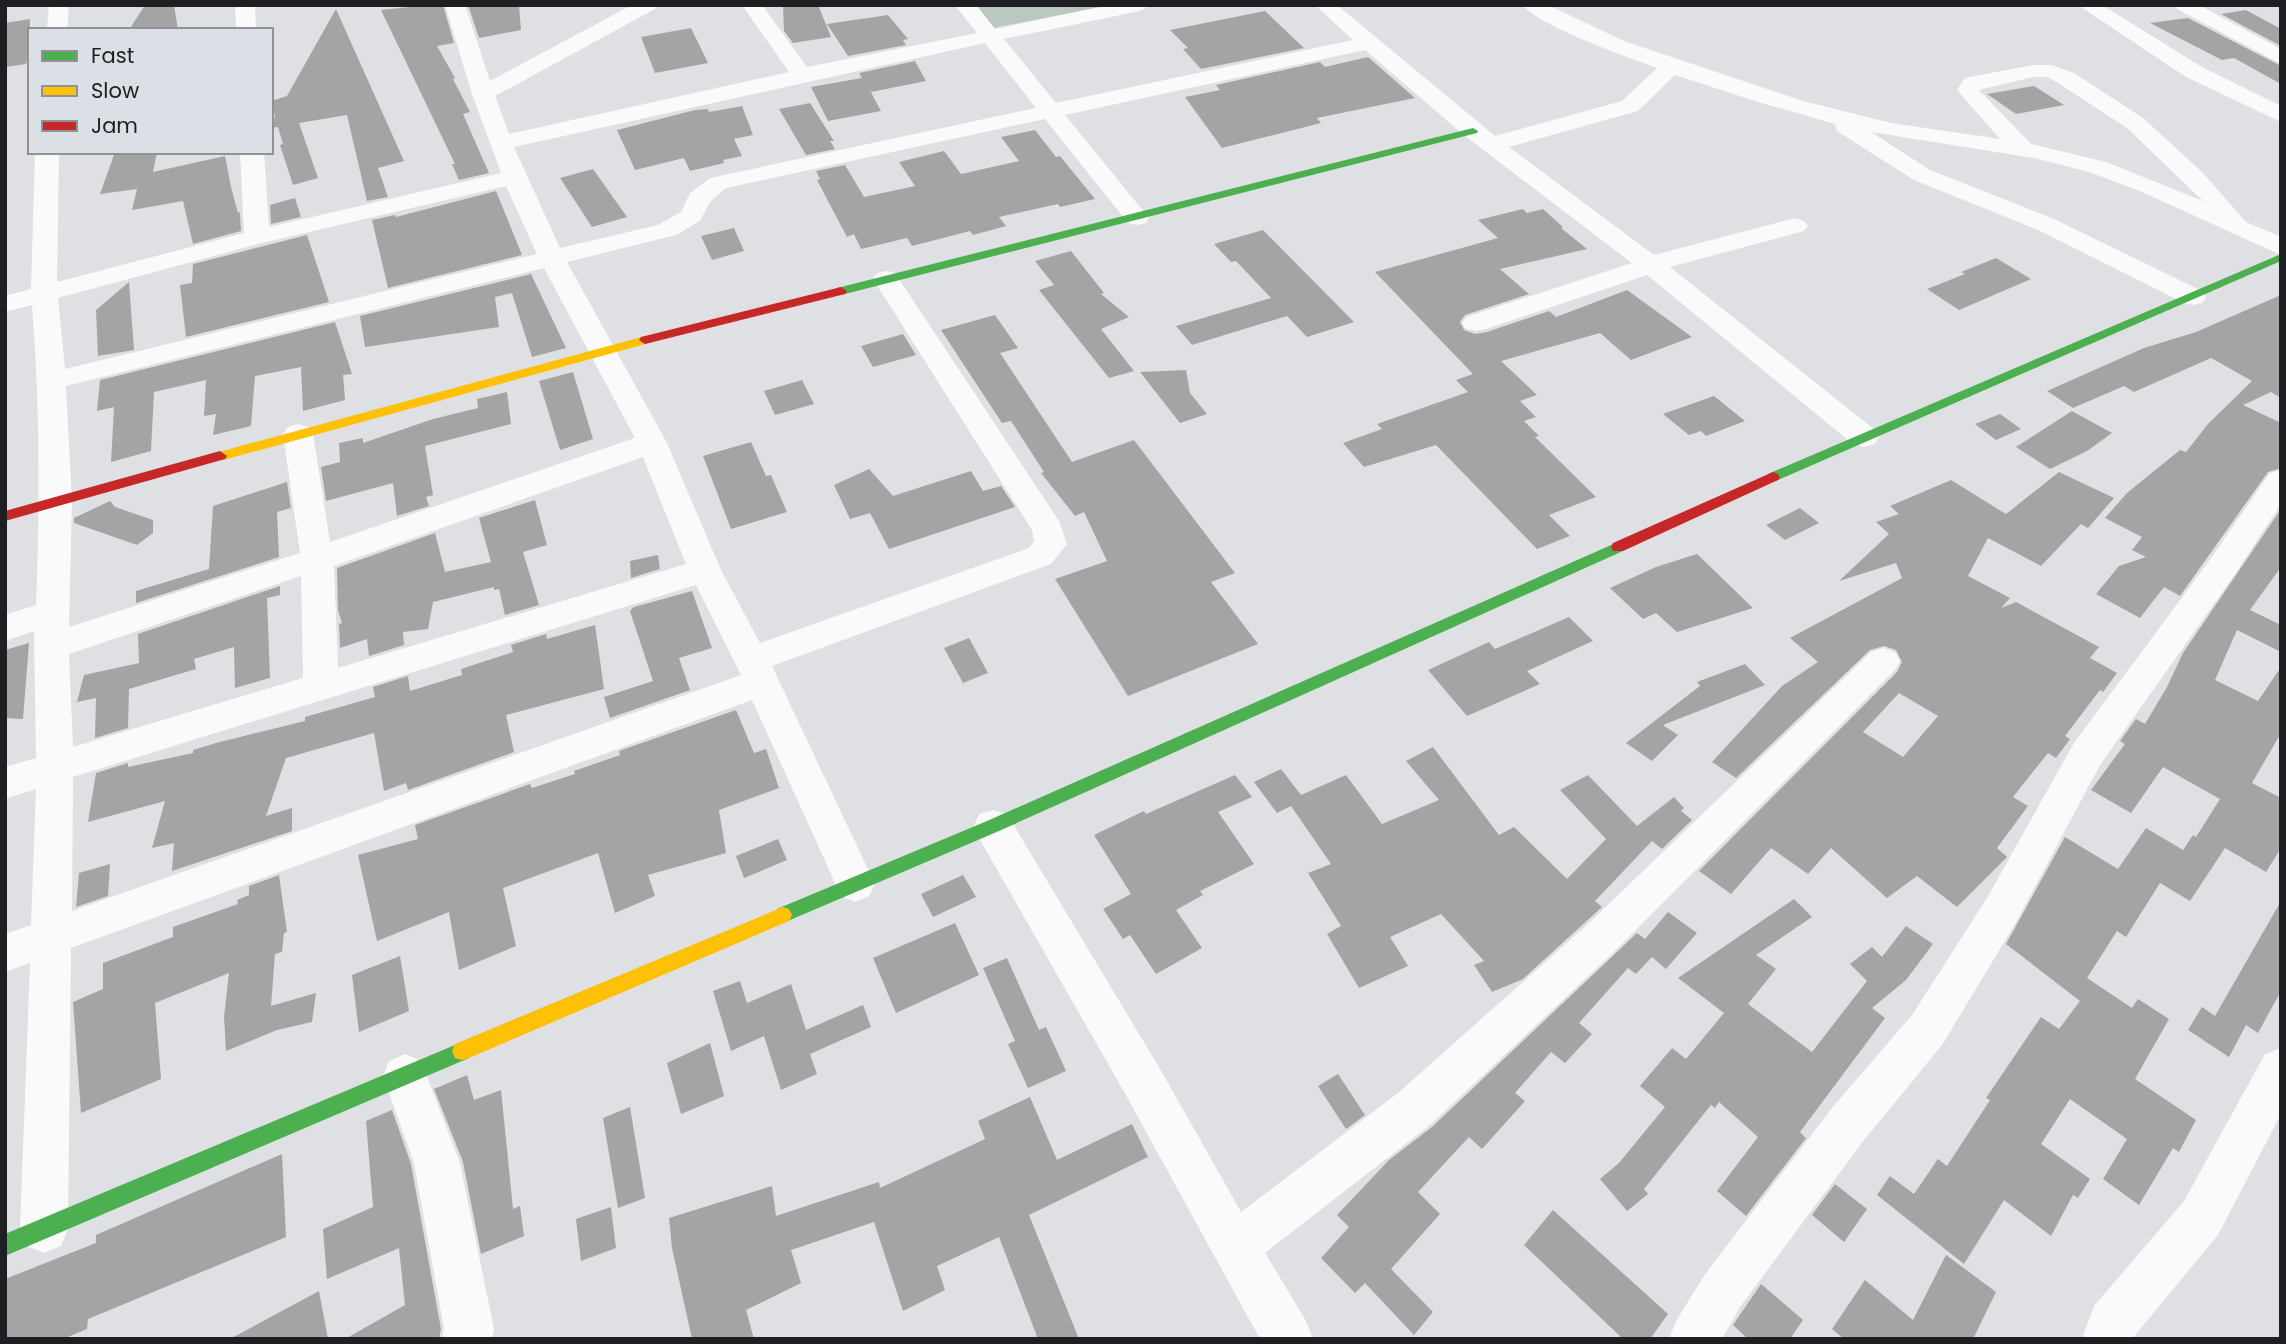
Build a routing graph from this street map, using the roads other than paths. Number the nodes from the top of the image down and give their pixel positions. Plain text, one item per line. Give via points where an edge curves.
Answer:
1 (59, 5) edge
2 (245, 5) edge
3 (455, 5) edge
4 (648, 5) edge
5 (752, 5) edge
6 (965, 5) edge
7 (1140, 5) edge
8 (1325, 5) edge
9 (1534, 5) edge
10 (2088, 5) edge
11 (2184, 5) edge
12 (57, 28) edge
13 (246, 28) edge
14 (990, 36) junction
15 (1367, 43) junction
16 (2281, 58) edge
17 (1672, 66) junction
18 (802, 75) junction
19 (1717, 82) junction
20 (1649, 89) junction
21 (483, 94) junction
22 (1051, 111) junction
23 (2281, 115) edge
24 (1832, 117) junction
25 (1483, 138) junction
26 (501, 143) junction
27 (2022, 148) junction
28 (47, 154) edge
29 (252, 154) edge
30 (514, 177) junction
31 (1137, 218) junction
32 (1795, 226) dead end
33 (2243, 230) junction
34 (257, 237) junction
35 (2281, 247) edge
36 (2281, 257) edge
37 (552, 258) junction
38 (1652, 266) junction
39 (886, 279) junction
40 (44, 294) junction
41 (2193, 297) junction
42 (5, 304) edge
43 (1476, 323) dead end
44 (602, 351) junction
45 (52, 381) junction
46 (298, 434) junction
47 (1864, 437) junction
48 (652, 443) junction
49 (2281, 480) edge
50 (56, 501) junction
51 (5, 516) edge
52 (317, 559) junction
53 (705, 570) junction
54 (5, 628) edge
55 (52, 629) junction
56 (1883, 660) dead end
57 (757, 671) junction
58 (321, 687) junction
59 (55, 768) junction
60 (5, 783) edge
61 (993, 826) junction
62 (855, 884) junction
63 (51, 936) junction
64 (5, 953) edge
65 (2281, 1069) edge
66 (405, 1076) junction
67 (44, 1229) junction
68 (5, 1245) edge
69 (1234, 1247) junction
70 (467, 1339) edge
71 (1289, 1339) edge
72 (1694, 1339) edge
73 (2107, 1339) edge

1 - 12 street
2 - 13 street
3 - 21 street
4 - 21 street
5 - 18 street
6 - 14 street
7 - 14 street
8 - 15 street
9 - 17 street via 1589,36
10 - 23 street via 2194,72
11 - 16 street
14 - 18 street
14 - 22 street
15 - 22 street
15 - 25 street
17 - 19 street
17 - 20 street
18 - 26 street
19 - 20 street
19 - 24 street
20 - 25 street via 1614,113
21 - 26 street
22 - 31 street
22 - 37 street via 719,183 699,198 691,216 667,230
24 - 27 street via 1925,136
24 - 41 street via 1922,175 2045,224
25 - 31 street
25 - 38 street
26 - 30 street
27 - 33 street via 2075,160 2140,184
27 - 33 street via 1968,90 1973,83 2008,74 2051,71 2135,123
28 - 40 street
29 - 34 street
30 - 34 street
30 - 37 street
31 - 39 street
32 - 38 street
33 - 35 street
34 - 40 street
36 - 41 street
37 - 44 street
37 - 45 street
38 - 43 street
38 - 47 street
39 - 44 street
39 - 57 street via 1048,528 1051,544 1040,556
40 - 42 street
40 - 45 street
41 - 47 street
44 - 46 street
44 - 48 street
45 - 50 street
46 - 50 street
46 - 52 street
47 - 61 street
48 - 52 street
48 - 53 street
49 - 72 street via 2087,754 2001,911 1927,1030 1848,1124 1748,1256
50 - 51 street
50 - 55 street
52 - 55 street
52 - 58 street
53 - 57 street
53 - 58 street
54 - 55 street
55 - 59 street
56 - 69 street via 1602,937 1414,1109
57 - 62 street
57 - 63 street
58 - 59 street
59 - 60 street
59 - 63 street
61 - 62 street
61 - 69 street
62 - 66 street
63 - 64 street
63 - 67 street
65 - 73 street via 2201,1218 2112,1324
66 - 67 street
66 - 70 street via 437,1163 470,1329
67 - 68 street
69 - 71 street

